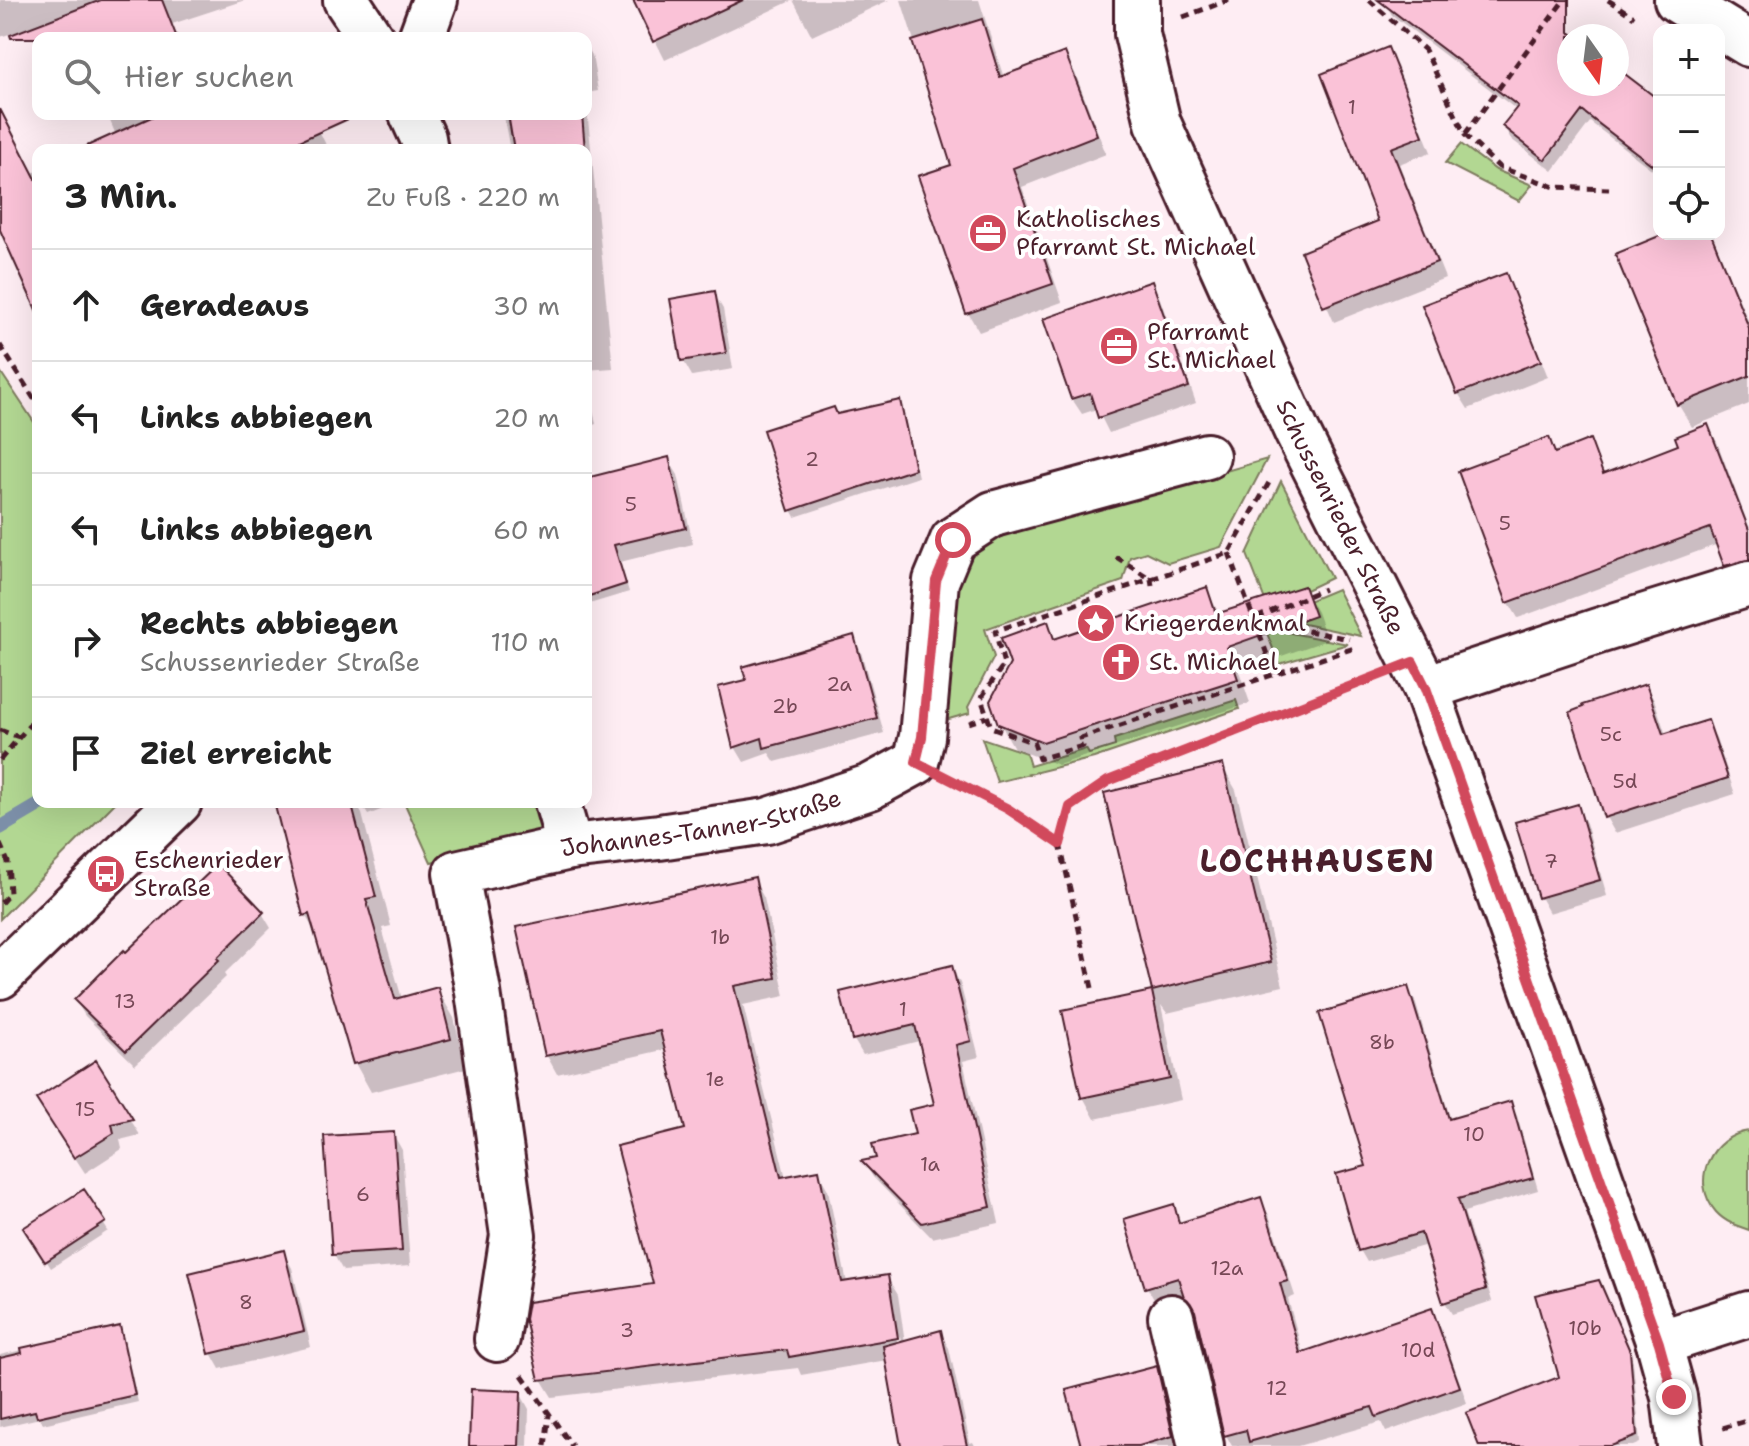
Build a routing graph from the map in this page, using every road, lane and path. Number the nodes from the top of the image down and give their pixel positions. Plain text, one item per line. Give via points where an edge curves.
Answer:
1 (346, 0) edge
2 (435, 0) edge
3 (1137, 0) edge
4 (1369, 0) edge
5 (1563, 0) edge
6 (1682, 1) edge
7 (367, 32) edge
8 (423, 32) edge
9 (1749, 44) edge
10 (415, 120) edge
11 (1465, 135) junction
12 (424, 144) edge
13 (1609, 189) dead end
14 (0, 345) edge
15 (32, 396) edge
16 (1207, 456) dead end
17 (1274, 474) dead end
18 (1229, 553) junction
19 (1116, 557) dead end
20 (1151, 582) junction
21 (1749, 584) edge
22 (1327, 587) dead end
23 (1254, 620) junction
24 (1244, 623) dead end
25 (1274, 674) junction
26 (1420, 675) junction
27 (32, 722) edge
28 (0, 730) edge
29 (19, 737) junction
30 (0, 760) edge
31 (916, 762) junction
32 (173, 808) edge
33 (559, 808) edge
34 (0, 844) edge
35 (1060, 844) junction
36 (570, 847) junction
37 (0, 904) edge
38 (0, 976) edge
39 (1092, 988) dead end
40 (1749, 1314) edge
41 (1171, 1317) dead end
42 (497, 1339) joint
43 (1659, 1343) junction
44 (549, 1414) junction
45 (1749, 1420) edge
46 (1698, 1438) edge
47 (545, 1446) edge
48 (572, 1446) edge
49 (1201, 1446) edge

1 - 7 street
2 - 8 street
3 - 26 street, Schussenrieder Straße via 1137,34 1158,123 1297,432
4 - 11 path via 1425,50
5 - 11 path
6 - 9 street
10 - 12 street
11 - 13 path via 1499,167 1555,187
14 - 15 path
16 - 31 street via 993,514 953,540 936,581
17 - 18 path
18 - 20 path
18 - 23 path
19 - 20 path
20 - 25 path via 995,631 1004,664 981,698 991,727 1034,743 1039,759 1083,746 1081,738
21 - 26 street via 1598,631
22 - 23 path
23 - 24 path
23 - 25 path
23 - 25 path via 1369,643
26 - 35 path via 1108,781 1070,807
26 - 43 street, Schussenrieder Straße
27 - 29 path
28 - 29 path
29 - 30 path
31 - 35 path via 1008,809
31 - 36 street, Johannes-Tanner-Straße via 870,787 767,821
32 - 38 street
33 - 36 street
34 - 37 path via 8,862 10,893
35 - 39 path
36 - 42 street, Johannes-Tanner-Straße via 456,873 513,1235
40 - 43 street
41 - 49 street
42 - 44 path
43 - 46 street, Schussenrieder Straße via 1674,1397
44 - 47 path
44 - 48 path
45 - 46 path

